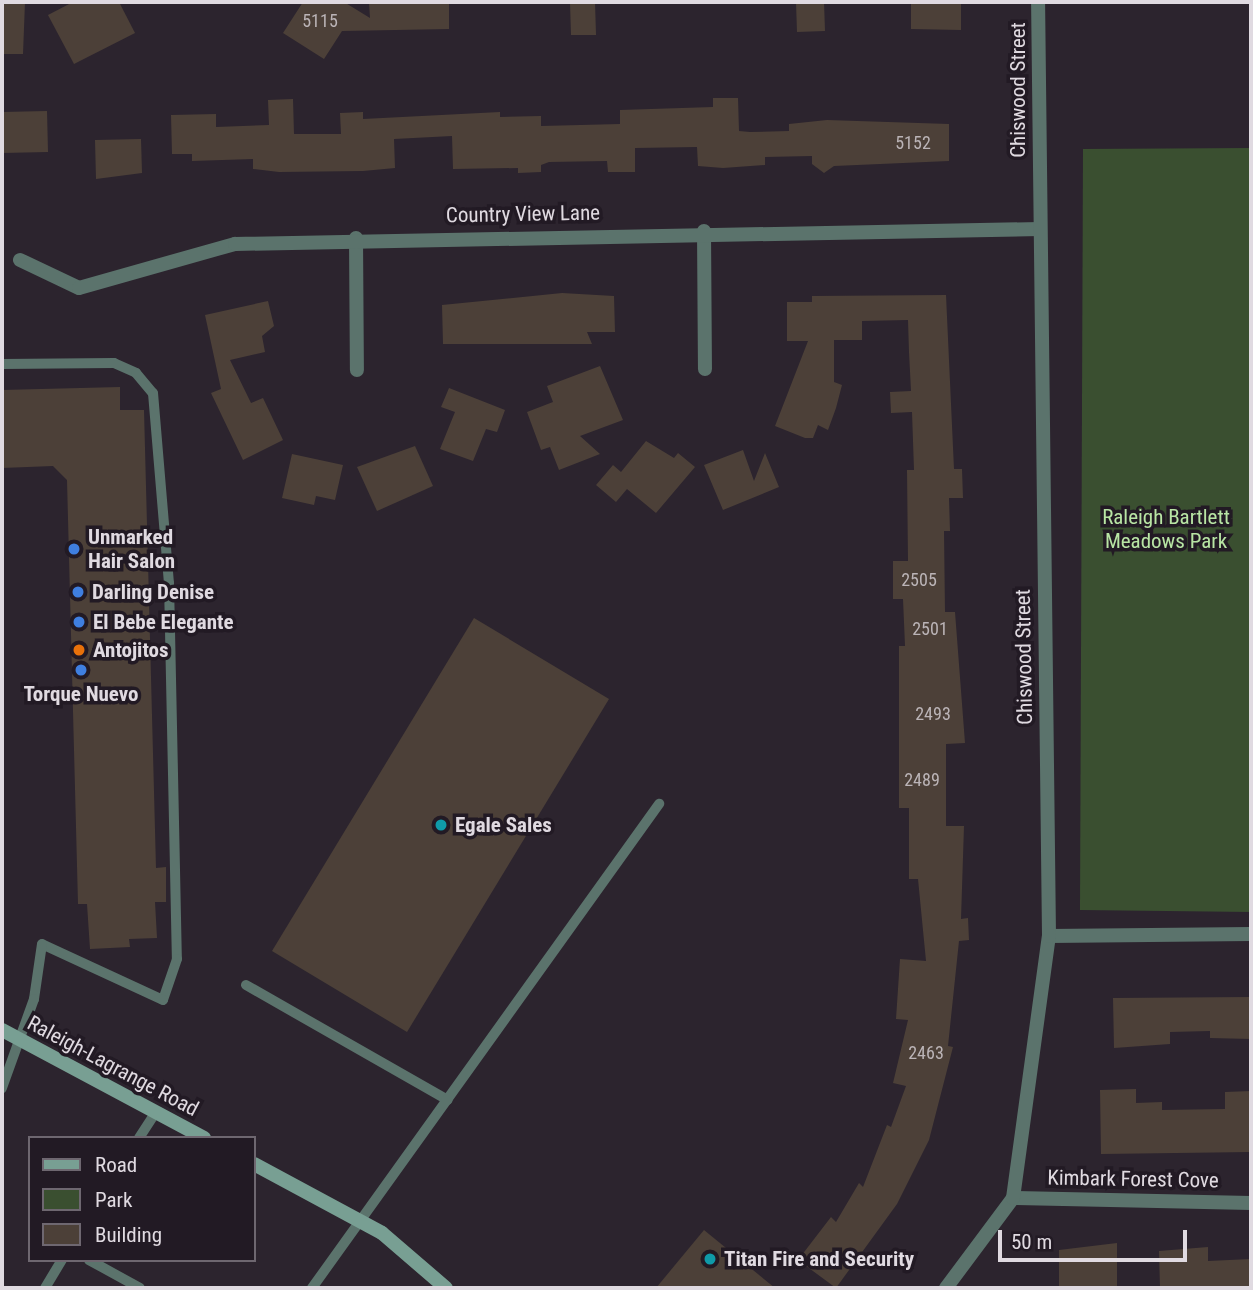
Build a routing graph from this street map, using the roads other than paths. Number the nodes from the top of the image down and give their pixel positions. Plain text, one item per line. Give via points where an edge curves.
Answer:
1 (1038, 2) edge
2 (1040, 229) junction
3 (704, 231) junction
4 (356, 238) junction
5 (20, 260) dead end
6 (2, 364) edge
7 (705, 369) dead end
8 (357, 370) dead end
9 (659, 804) dead end
10 (1251, 934) edge
11 (1049, 936) junction
12 (246, 985) dead end
13 (2, 1030) edge
14 (19, 1040) junction
15 (2, 1088) edge
16 (448, 1100) junction
17 (156, 1112) junction
18 (140, 1136) edge
19 (200, 1136) edge
20 (256, 1165) edge
21 (1013, 1198) junction
22 (1251, 1203) edge
23 (361, 1222) junction
24 (61, 1262) edge
25 (93, 1262) edge
26 (46, 1288) edge
27 (140, 1288) edge
28 (312, 1288) edge
29 (446, 1288) edge
30 (946, 1288) edge

1 - 2 street, Chiswood Street
2 - 3 street, Country View Lane
2 - 11 street, Chiswood Street
3 - 4 street, Country View Lane
3 - 7 street
4 - 5 street, Country View Lane via 236,244 79,288
4 - 8 street
6 - 14 lane via 114,363 136,373 153,393 169,583 175,972 163,1000 42,944 34,999
9 - 16 lane
10 - 11 street
11 - 21 street, Chiswood Street
12 - 16 lane
13 - 14 main road, Raleigh-Lagrange Road
14 - 15 lane
14 - 17 main road, Raleigh-Lagrange Road
16 - 23 lane
17 - 18 lane
17 - 19 main road, Raleigh-Lagrange Road
20 - 23 main road
21 - 22 street, Kimbark Forest Cove
21 - 30 street, Chiswood Street
23 - 28 lane
23 - 29 main road
24 - 26 lane
25 - 27 lane

